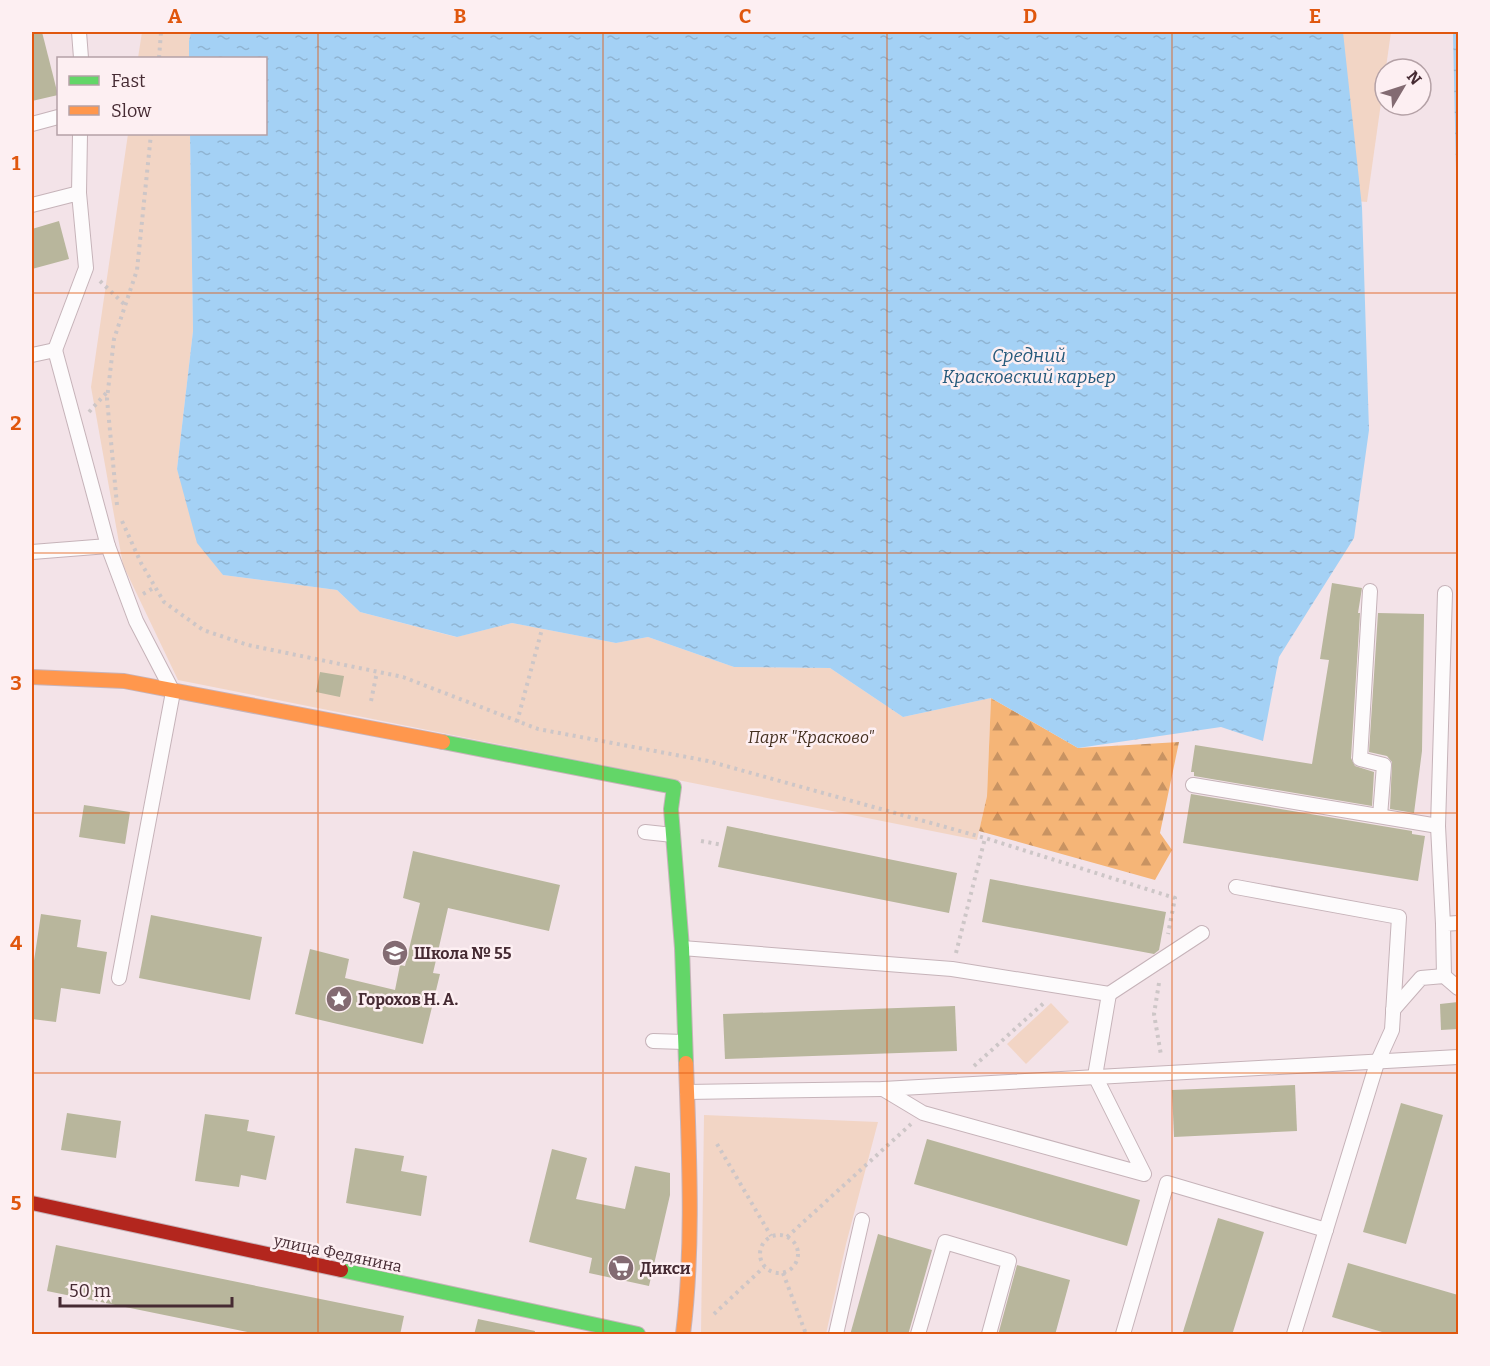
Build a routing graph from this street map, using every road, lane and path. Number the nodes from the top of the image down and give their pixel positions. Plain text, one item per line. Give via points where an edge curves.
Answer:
1 (79, 32) edge
2 (161, 32) edge
3 (81, 57) edge
4 (159, 57) edge
5 (57, 117) edge
6 (32, 124) edge
7 (80, 135) edge
8 (151, 135) edge
9 (79, 193) junction
10 (32, 205) edge
11 (86, 268) junction
12 (125, 305) junction
13 (55, 350) junction
14 (32, 355) edge
15 (108, 546) junction
16 (32, 552) edge
17 (1370, 591) dead end
18 (1445, 593) dead end
19 (542, 629) dead end
20 (32, 676) edge
21 (173, 692) junction
22 (517, 722) junction
23 (1193, 785) dead end
24 (1380, 816) junction
25 (1438, 826) junction
26 (645, 832) dead end
27 (673, 836) junction
28 (985, 838) junction
29 (695, 840) dead end
30 (723, 845) dead end
31 (1236, 887) dead end
32 (1458, 923) edge
33 (1443, 924) junction
34 (1202, 933) dead end
35 (682, 948) junction
36 (1163, 959) junction
37 (952, 969) junction
38 (1444, 976) junction
39 (119, 978) dead end
40 (1458, 988) edge
41 (1109, 994) junction
42 (1393, 1010) junction
43 (653, 1041) dead end
44 (684, 1042) junction
45 (1458, 1057) edge
46 (1377, 1062) junction
47 (1164, 1072) junction
48 (1095, 1076) junction
49 (884, 1089) junction
50 (687, 1092) junction
51 (717, 1143) dead end
52 (32, 1203) edge
53 (862, 1220) dead end
54 (1326, 1230) junction
55 (771, 1236) junction
56 (764, 1267) junction
57 (783, 1273) junction
58 (708, 1320) dead end
59 (638, 1335) edge
60 (683, 1335) edge
61 (806, 1335) edge
62 (836, 1335) edge
63 (918, 1335) edge
64 (989, 1335) edge
65 (1123, 1335) edge
66 (1294, 1335) edge

1 - 3 lane
2 - 4 path
5 - 6 lane
7 - 9 lane
8 - 12 path via 137,270
9 - 10 lane
9 - 11 lane
11 - 12 path
11 - 13 lane
12 - 22 path via 114,339 107,399 118,512 164,602 203,630 248,645 403,677
13 - 14 lane
13 - 15 lane
15 - 16 lane
15 - 21 lane via 135,621
17 - 24 lane via 1360,759 1384,765
18 - 25 lane
19 - 22 path
20 - 21 street via 124,681
21 - 27 street via 674,787
21 - 39 lane
22 - 28 path via 708,761
23 - 24 lane
24 - 25 lane
25 - 33 lane
26 - 27 lane
27 - 35 street
28 - 36 path via 1175,898
28 - 37 path
29 - 30 path
31 - 42 lane via 1399,917
32 - 33 lane
33 - 38 lane
34 - 36 lane
35 - 37 lane
35 - 44 street
36 - 41 lane
36 - 47 path via 1154,1014
37 - 41 lane
38 - 40 lane
38 - 42 lane via 1421,978
41 - 48 lane
42 - 46 lane via 1392,1030
43 - 44 lane
44 - 50 street
45 - 46 lane
46 - 47 lane
46 - 54 lane
47 - 48 lane
48 - 49 lane
48 - 49 lane via 1144,1174 923,1113
49 - 50 lane
50 - 60 street via 689,1287
51 - 55 path
52 - 59 street, улица Федянина
53 - 62 lane
54 - 65 lane via 1167,1184
54 - 66 lane
55 - 56 path via 760,1248
55 - 57 path via 787,1237 798,1248 796,1264
56 - 57 path
56 - 58 path
57 - 61 path
63 - 64 lane via 945,1242 1009,1261

